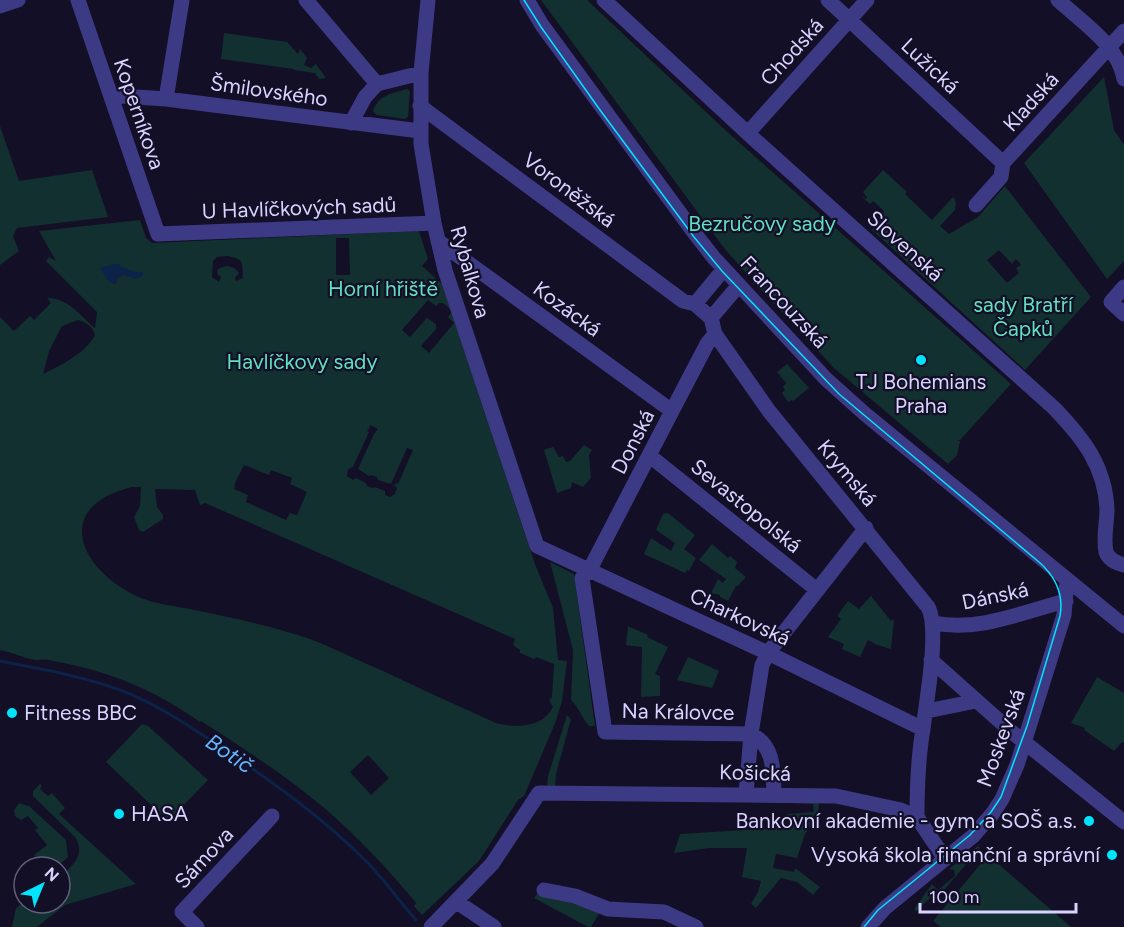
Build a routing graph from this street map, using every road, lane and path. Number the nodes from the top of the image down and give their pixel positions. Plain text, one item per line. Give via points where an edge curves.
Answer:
1 (18, 0) edge
2 (78, 0) edge
3 (182, 0) edge
4 (302, 0) edge
5 (428, 0) edge
6 (527, 0) edge
7 (604, 0) edge
8 (828, 0) edge
9 (867, 0) edge
10 (1058, 0) edge
11 (0, 6) edge
12 (850, 20) junction
13 (1124, 31) edge
14 (1108, 47) junction
15 (421, 73) junction
16 (1124, 80) edge
17 (377, 84) junction
18 (112, 99) junction
19 (166, 99) junction
20 (420, 106) junction
21 (351, 123) junction
22 (420, 131) junction
23 (748, 133) junction
24 (1003, 163) junction
25 (976, 205) dead end
26 (434, 223) junction
27 (166, 234) joint
28 (438, 242) junction
29 (724, 269) junction
30 (739, 285) junction
31 (1124, 287) edge
32 (695, 304) junction
33 (1124, 314) edge
34 (711, 318) junction
35 (715, 334) junction
36 (672, 411) junction
37 (650, 456) junction
38 (866, 528) junction
39 (537, 546) joint
40 (1117, 562) edge
41 (590, 569) junction
42 (1067, 581) junction
43 (817, 590) junction
44 (1066, 601) junction
45 (933, 623) junction
46 (1124, 626) edge
47 (768, 653) junction
48 (931, 660) junction
49 (976, 701) junction
50 (927, 711) junction
51 (923, 729) junction
52 (752, 734) junction
53 (1024, 741) junction
54 (746, 794) junction
55 (774, 794) junction
56 (272, 816) dead end
57 (917, 817) junction
58 (1124, 822) edge
59 (945, 859) junction
60 (544, 890) dead end
61 (454, 905) junction
62 (197, 927) edge
63 (431, 927) edge
64 (494, 927) edge
65 (696, 927) edge
66 (868, 927) edge

1 - 11 street
2 - 18 street, Koperníkova
3 - 19 street
4 - 17 street
5 - 15 street, Rybalkova
6 - 29 street, Francouzská via 542,26
7 - 23 street, Slovenská
8 - 12 street, Lužická
9 - 12 street, Chodská
10 - 14 street
12 - 23 street, Chodská
12 - 24 street, Lužická
13 - 14 street, Kladská
14 - 16 street via 1121,64
14 - 24 street, Kladská
15 - 17 street
15 - 20 street, Rybalkova
17 - 21 street
18 - 19 street, Šmilovského
18 - 27 street, Koperníkova via 158,234
19 - 21 street, Šmilovského
20 - 22 street, Rybalkova
20 - 32 street, Voroněžská via 683,301
21 - 22 street, Šmilovského
22 - 26 street, Rybalkova
23 - 40 street, Slovenská via 1054,408 1082,439 1097,462 1104,486 1106,552
24 - 25 street, Kladská via 1001,177
26 - 27 street, U Havlíčkových sadů
26 - 28 street, Rybalkova
28 - 36 street, Kozácká
28 - 39 street, Rybalkova
29 - 30 street, Francouzská
29 - 32 street
30 - 34 street
30 - 42 street, Francouzská via 853,404
31 - 33 street via 1111,302
32 - 34 street, Voroněžská
34 - 35 street, Krymská
35 - 36 street, Donská
35 - 38 street, Krymská via 776,419
36 - 37 street, Donská
37 - 41 street, Donská
37 - 43 street, Sevastopolská
38 - 43 street
38 - 45 street, Krymská via 928,607
39 - 41 street, Charkovská
41 - 47 street, Charkovská
41 - 52 street, Na Královce via 582,578 605,732
42 - 44 street, Moskevská
42 - 46 street, Francouzská
43 - 47 street
44 - 45 street, Dánská via 989,622 961,626
44 - 53 street, Moskevská
45 - 48 street, Krymská
47 - 51 street, Charkovská
47 - 52 street via 762,665
48 - 49 street
48 - 50 street, Krymská
49 - 50 street
49 - 53 street
50 - 51 street, Krymská
51 - 57 street, Krymská
52 - 54 street
52 - 55 street via 767,747 773,763
53 - 58 street
53 - 59 street, Moskevská via 1002,799 978,839
54 - 55 street, Košická
54 - 61 street, Košická via 539,793 492,864
55 - 57 street, Košická via 836,796 902,810
56 - 62 street, Sámova via 182,912
57 - 59 street
59 - 66 street, Moskevská
60 - 65 street via 575,896 608,909 664,912
61 - 63 street
61 - 64 street

